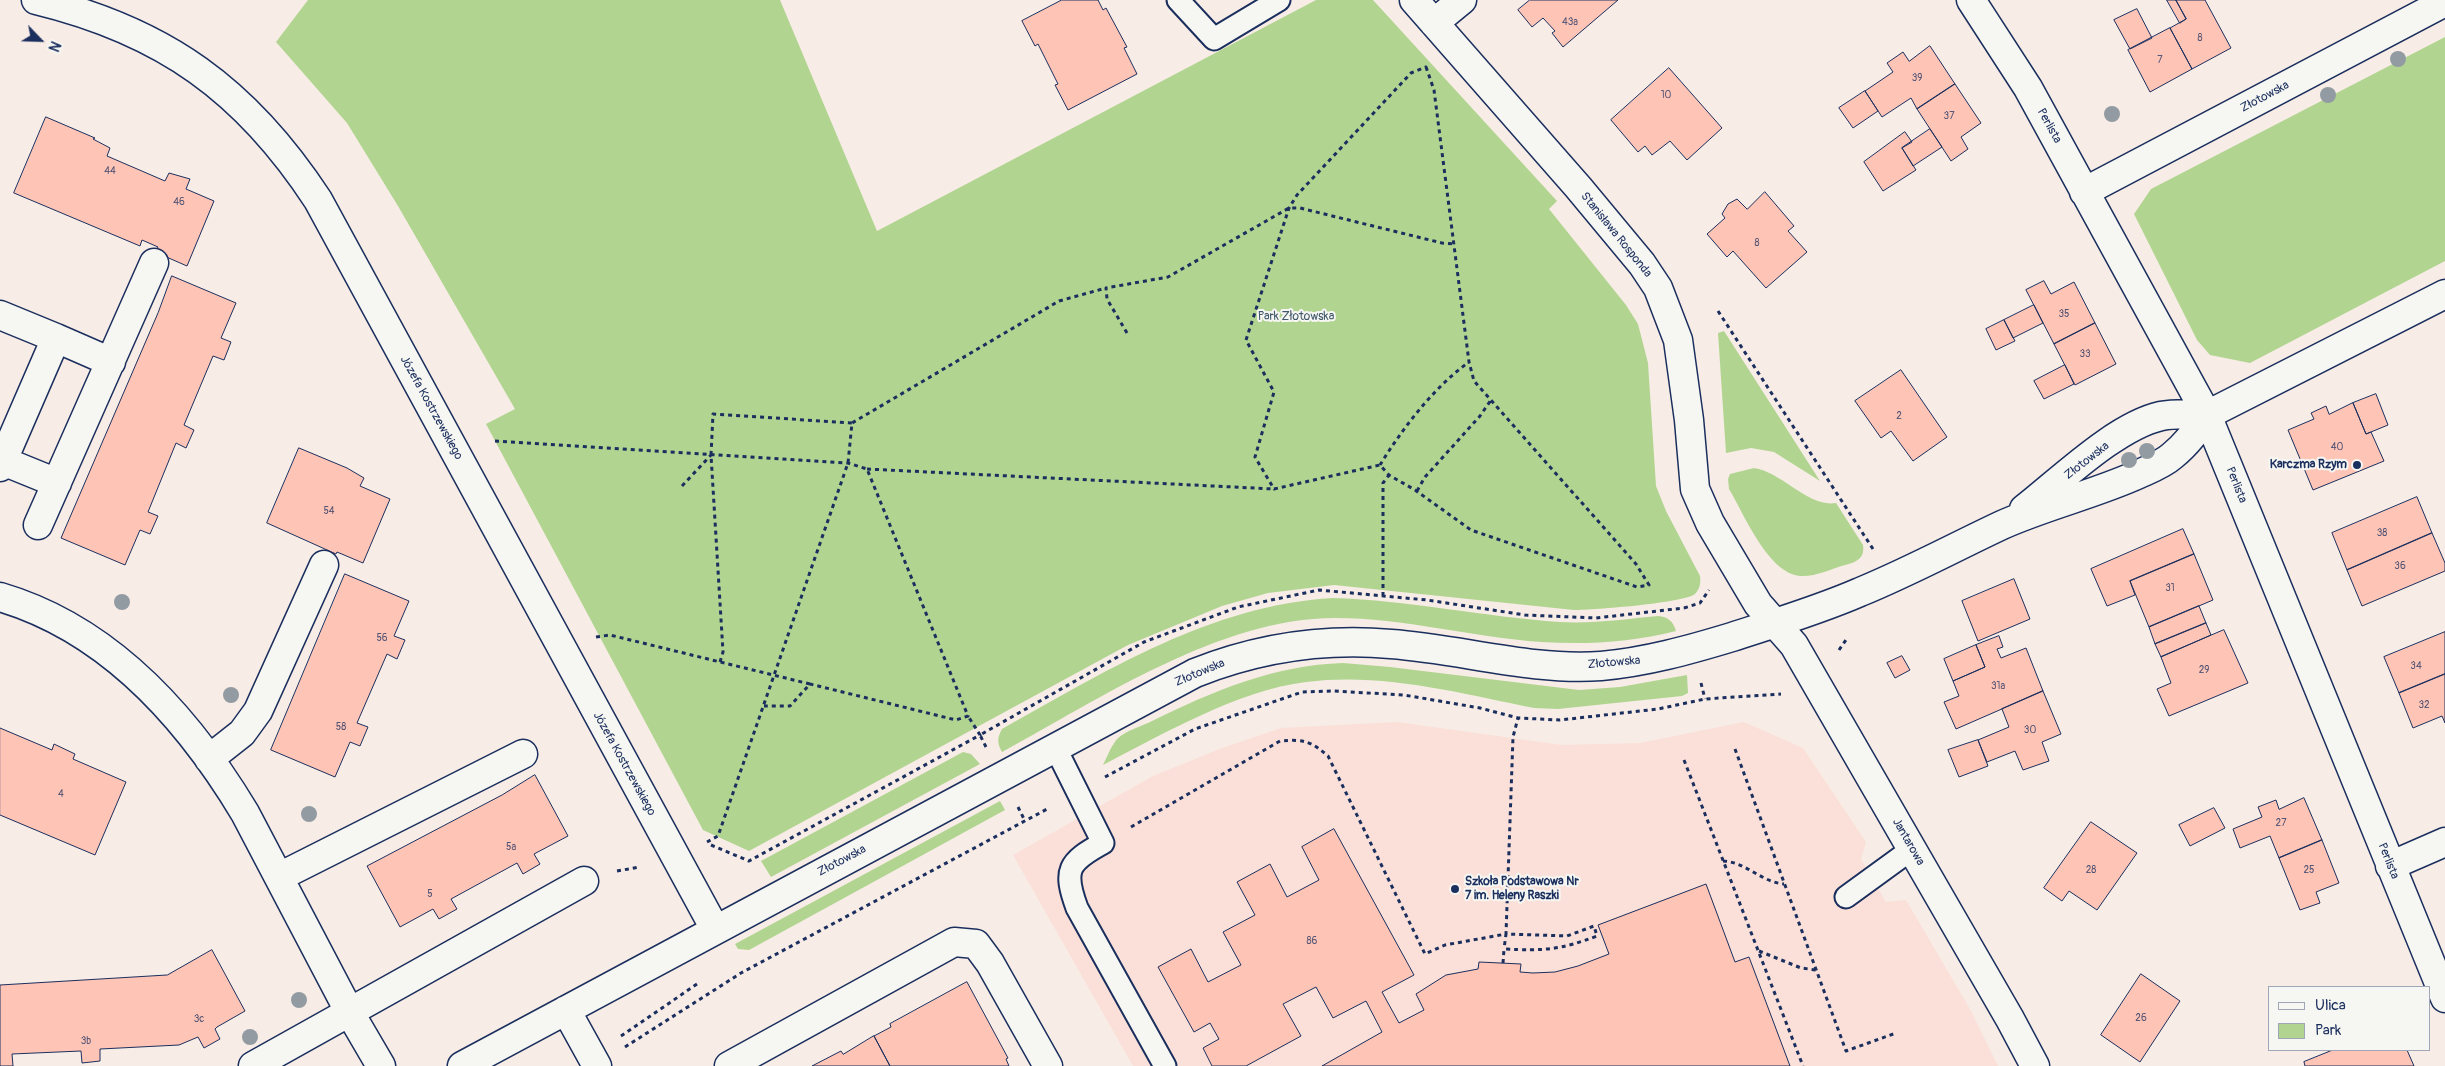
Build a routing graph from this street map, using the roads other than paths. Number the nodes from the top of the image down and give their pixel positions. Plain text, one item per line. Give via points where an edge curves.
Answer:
1 (36, 0) edge
2 (1178, 0) edge
3 (1279, 0) edge
4 (1414, 0) edge
5 (1462, 0) edge
6 (1971, 0) edge
7 (2445, 2) edge
8 (1434, 23) junction
9 (2084, 192) junction
10 (154, 263) dead end
11 (2445, 294) edge
12 (0, 315) edge
13 (56, 338) junction
14 (111, 362) junction
15 (2207, 415) junction
16 (1, 464) edge
17 (57, 483) junction
18 (2005, 524) junction
19 (38, 525) dead end
20 (324, 565) dead end
21 (0, 597) edge
22 (1774, 623) junction
23 (1055, 747) junction
24 (523, 754) dead end
25 (210, 759) junction
26 (2445, 842) edge
27 (1912, 849) junction
28 (2390, 866) junction
29 (279, 877) junction
30 (584, 881) road end
31 (1846, 897) dead end
32 (714, 929) junction
33 (2445, 998) edge
34 (566, 1010) junction
35 (350, 1012) junction
36 (608, 1058) edge
37 (254, 1066) edge
38 (381, 1066) edge
39 (462, 1066) edge
40 (729, 1066) edge
41 (1048, 1066) edge
42 (1165, 1066) edge
43 (2035, 1066) edge

1 - 32 street, Józefa Kostrzewskiego via 114,25 174,53 243,107 287,154 318,200
2 - 3 lane via 1214,39
4 - 8 street, Stanisława Rosponda
5 - 8 street
6 - 9 street, Perlista via 2028,88
7 - 9 street, Złotowska
8 - 22 street, Stanisława Rosponda via 1584,195 1658,288 1678,340 1695,489 1710,523 1758,604
9 - 15 street, Perlista
10 - 14 street
11 - 15 street, Złotowska
12 - 13 street
13 - 14 street
13 - 16 street
14 - 17 street
15 - 18 street, Złotowska via 2183,446 2155,467 2118,484
15 - 18 street, Złotowska via 2161,416 2129,429
15 - 28 street, Perlista
16 - 17 street
17 - 19 street
18 - 22 street, Złotowska via 1860,593
20 - 25 street via 258,711 242,734
21 - 25 street via 31,607 107,650 157,696
22 - 23 street, Złotowska via 1679,653 1599,666 1556,666 1347,641 1283,648 1223,662 1195,673
22 - 27 street, Jantarowa via 1794,645
23 - 32 street, Złotowska
23 - 42 lane via 1103,843 1073,863 1070,880 1077,908
24 - 29 street
25 - 29 street via 245,813
26 - 28 street
27 - 31 lane
27 - 43 street, Jantarowa
28 - 33 street, Perlista
29 - 35 street
30 - 35 street
32 - 34 street, Złotowska
34 - 36 street
34 - 39 street, Złotowska
35 - 37 street
35 - 38 street
40 - 41 street via 954,942 976,944

